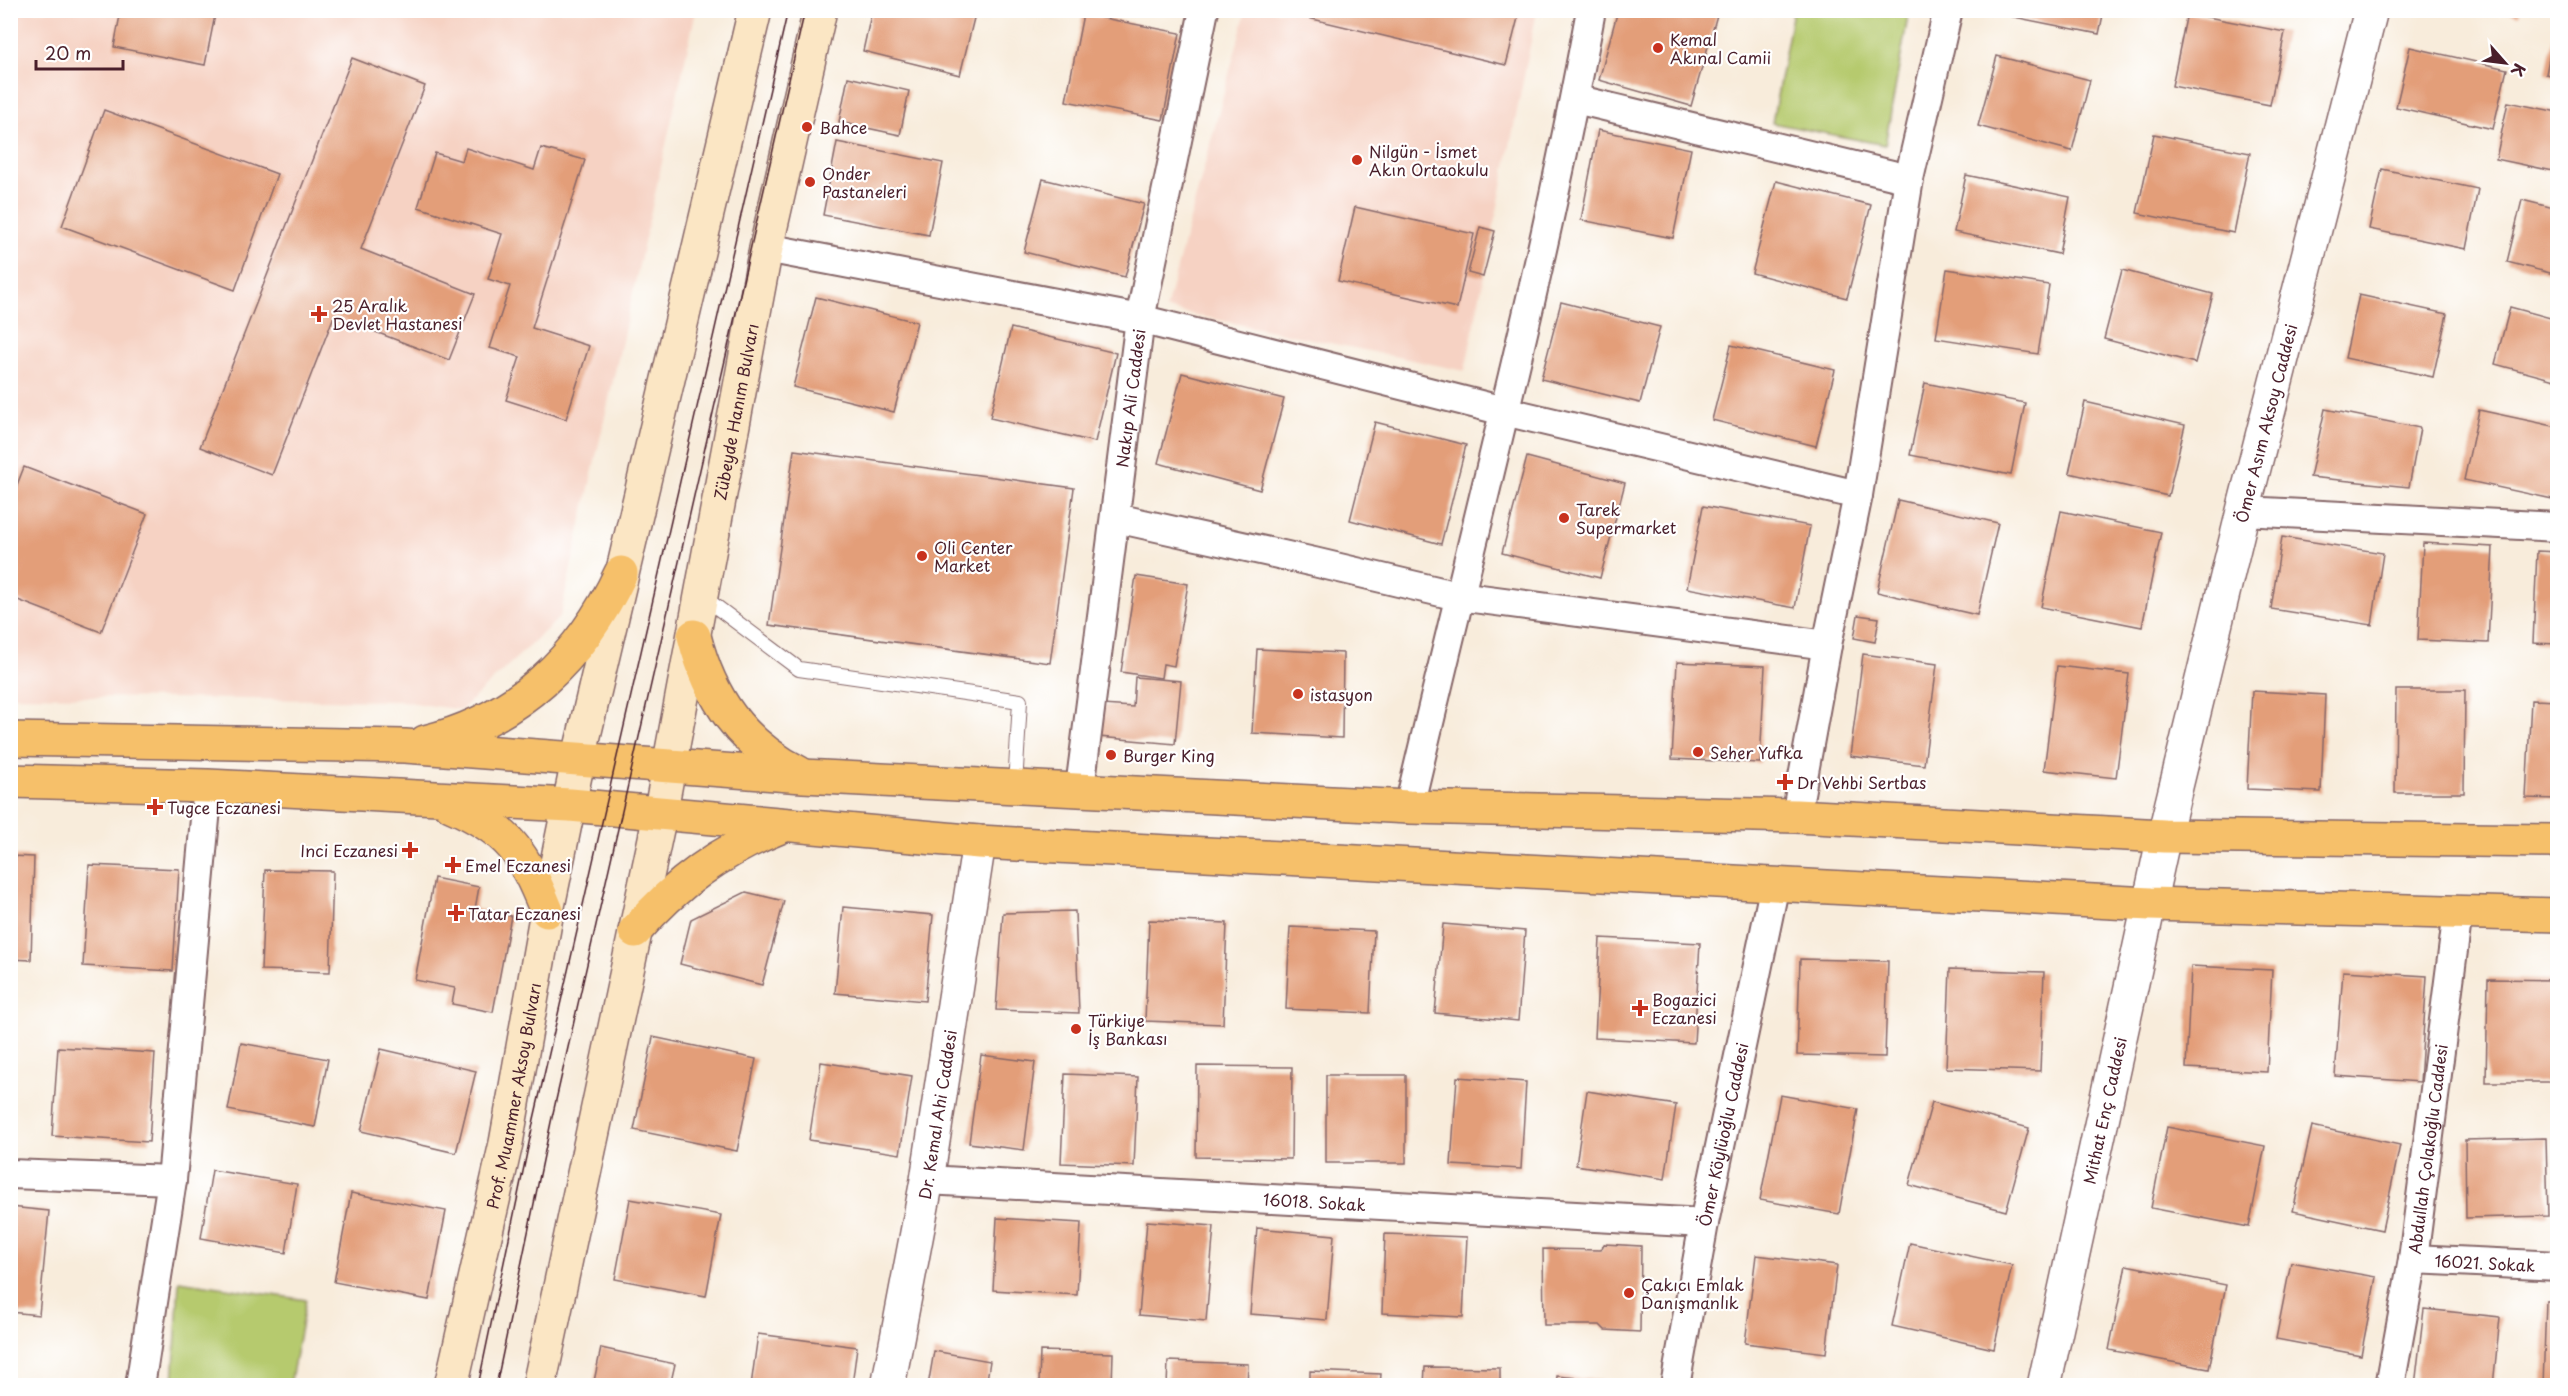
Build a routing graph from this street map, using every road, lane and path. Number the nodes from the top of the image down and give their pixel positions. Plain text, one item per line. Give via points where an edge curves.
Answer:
1 (755, 10) edge
2 (820, 10) edge
3 (1204, 10) edge
4 (1591, 10) edge
5 (1948, 10) edge
6 (2371, 10) edge
7 (1575, 99) junction
8 (1909, 179) junction
9 (766, 248) junction
10 (1140, 319) junction
11 (1504, 411) junction
12 (1858, 495) junction
13 (2242, 511) junction
14 (1116, 518) junction
15 (2558, 527) edge
16 (621, 573) junction
17 (702, 596) junction
18 (1458, 596) junction
19 (694, 636) junction
20 (1827, 645) junction
21 (10, 739) edge
22 (405, 746) junction
23 (578, 761) junction
24 (670, 767) junction
25 (803, 776) junction
26 (10, 781) edge
27 (208, 786) junction
28 (1015, 786) junction
29 (1080, 789) junction
30 (438, 800) junction
31 (570, 805) junction
32 (1409, 807) junction
33 (660, 815) junction
34 (1796, 816) junction
35 (784, 825) junction
36 (2164, 836) junction
37 (2558, 841) edge
38 (979, 842) junction
39 (1775, 884) junction
40 (2150, 904) junction
41 (547, 911) junction
42 (2458, 912) junction
43 (2558, 915) edge
44 (636, 931) junction
45 (10, 1174) edge
46 (172, 1180) junction
47 (927, 1180) junction
48 (1704, 1223) junction
49 (2412, 1259) junction
50 (2558, 1266) edge
51 (140, 1386) edge
52 (452, 1386) edge
53 (539, 1386) edge
54 (888, 1386) edge
55 (1675, 1386) edge
56 (2044, 1386) edge
57 (2390, 1386) edge

1 - 16 main road
2 - 9 main road, Zübeyde Hanım Bulvarı
3 - 10 street, Nakıp Ali Caddesi
4 - 7 street
5 - 8 street
6 - 13 street, Ömer Asım Aksoy Caddesi
7 - 8 street
7 - 11 street
8 - 12 street
9 - 10 street
9 - 17 main road, Zübeyde Hanım Bulvarı
10 - 11 street
10 - 14 street, Nakıp Ali Caddesi
11 - 12 street
11 - 18 street
12 - 20 street
13 - 15 street
13 - 36 street, Ömer Asım Aksoy Caddesi
14 - 18 street
14 - 29 street, Nakıp Ali Caddesi
16 - 22 main road via 603,610 573,651 528,693 470,727
16 - 23 main road
17 - 19 main road, Zübeyde Hanım Bulvarı
17 - 28 lane via 799,669 1020,701
18 - 20 street
18 - 32 street
19 - 24 main road, Zübeyde Hanım Bulvarı
19 - 25 main road via 706,677 729,715 762,750
20 - 34 street
21 - 22 main road
22 - 23 main road
23 - 24 main road
23 - 31 main road
24 - 25 main road
24 - 33 main road, Zübeyde Hanım Bulvarı
25 - 28 main road
26 - 27 main road
27 - 30 main road
27 - 46 street
28 - 29 main road
29 - 32 main road
30 - 31 main road
30 - 41 main road via 478,818 504,836 529,867
31 - 33 main road
31 - 41 main road, Prof. Muammer Aksoy Bulvarı
32 - 34 main road
33 - 35 main road
33 - 44 main road
34 - 36 main road
35 - 38 main road
35 - 44 main road via 703,866 663,900
36 - 37 main road
36 - 40 street, Mithat Enç Caddesi
38 - 39 main road
38 - 47 street, Dr. Kemal Ahi Caddesi
39 - 40 main road
39 - 48 street, Ömer Köylüoğlu Caddesi
40 - 42 main road
40 - 56 street, Mithat Enç Caddesi
41 - 52 main road, Prof. Muammer Aksoy Bulvarı via 506,1143
42 - 43 main road
42 - 49 street, Abdullah Çolakoğlu Caddesi
44 - 53 main road
45 - 46 street
46 - 51 street
47 - 48 street, 16018. Sokak
47 - 54 street, Dr. Kemal Ahi Caddesi
48 - 55 street, Ömer Köylüoğlu Caddesi
49 - 50 street, 16021. Sokak
49 - 57 street, Abdullah Çolakoğlu Caddesi

